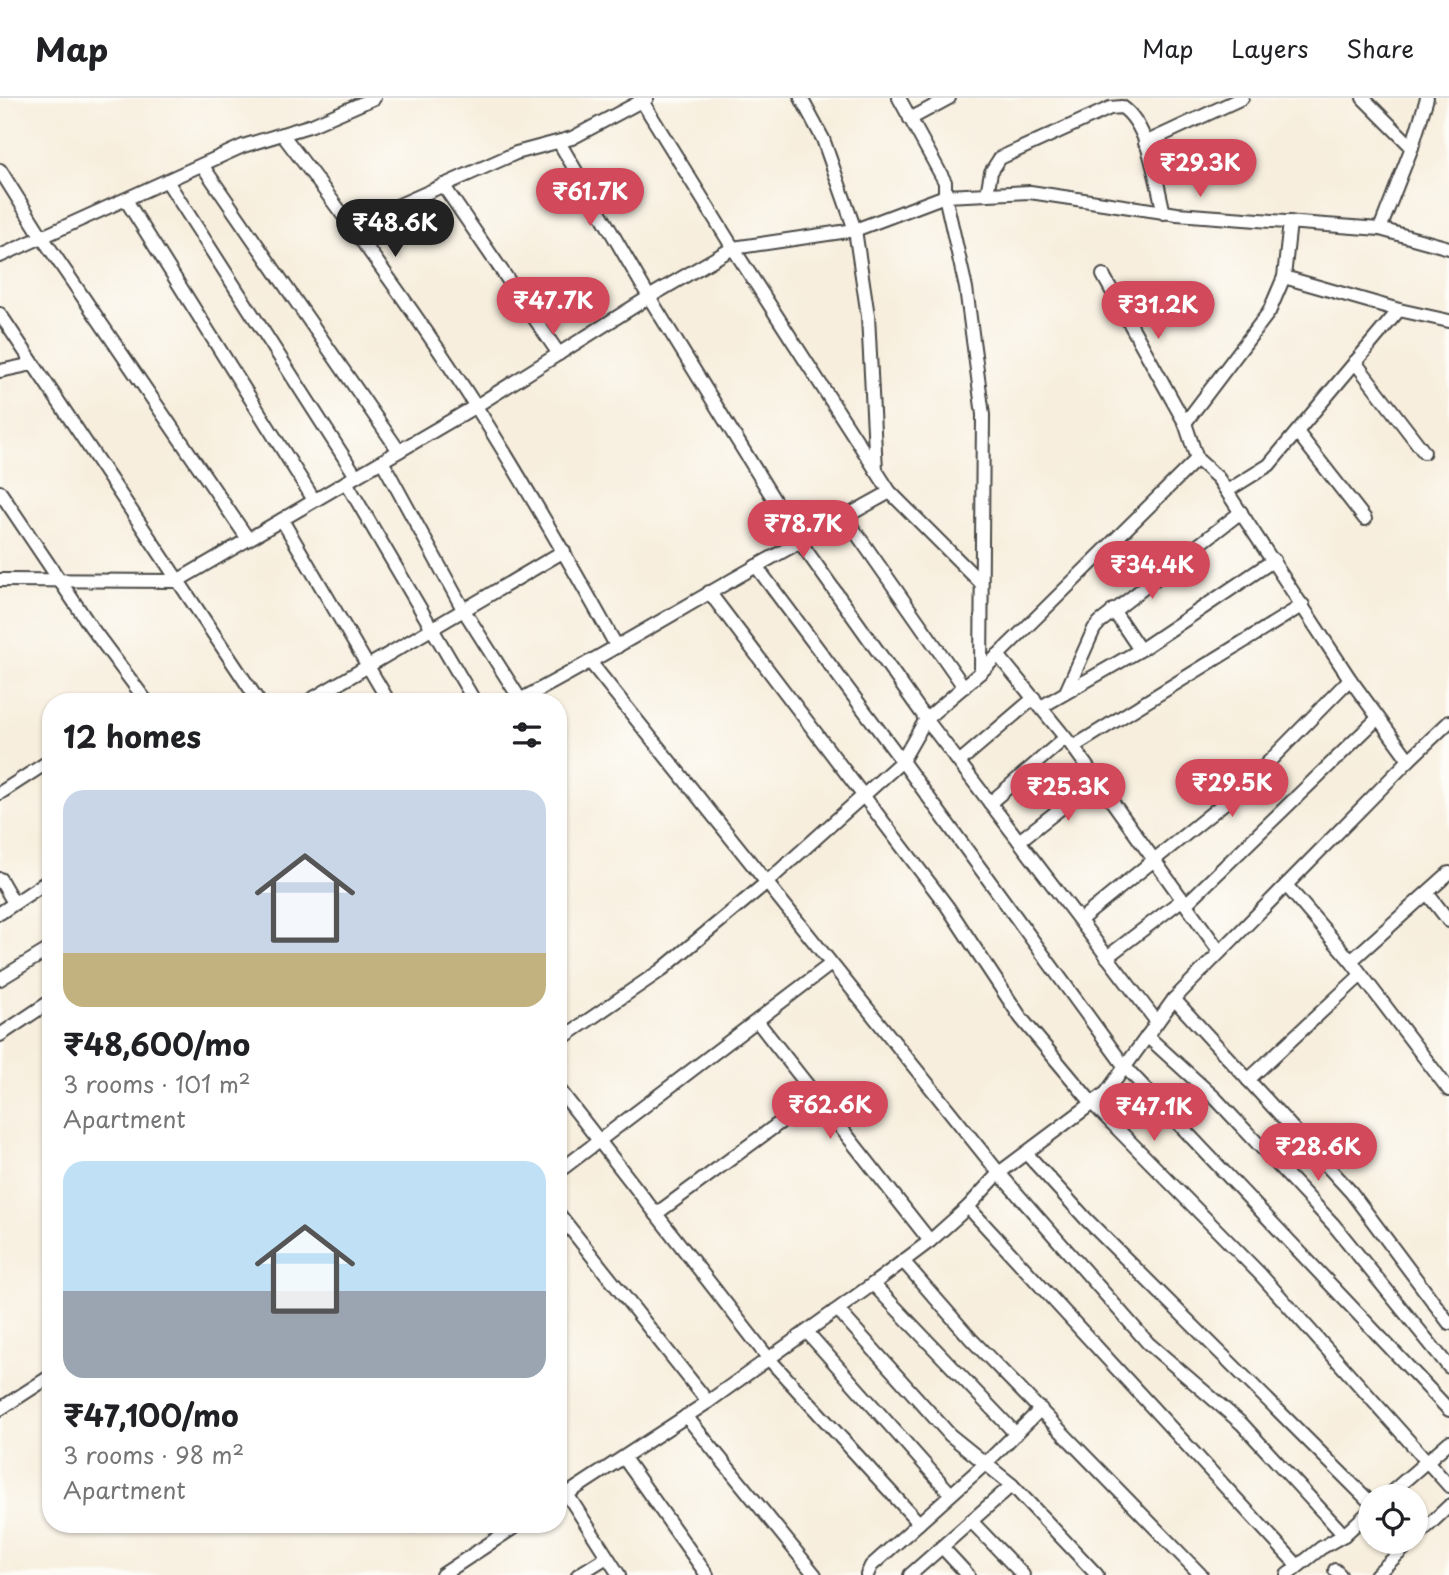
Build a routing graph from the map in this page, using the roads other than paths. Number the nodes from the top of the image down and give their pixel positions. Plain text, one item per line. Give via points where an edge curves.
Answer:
1 (374, 98) edge
2 (801, 98) edge
3 (899, 98) edge
4 (949, 98) edge
5 (1242, 98) edge
6 (1363, 98) edge
7 (1427, 98) edge
8 (643, 99) edge
9 (1107, 103) edge
10 (911, 119) junction
11 (282, 134) junction
12 (559, 142) junction
13 (1145, 143) junction
14 (1412, 147) junction
15 (202, 165) junction
16 (0, 170) edge
17 (167, 181) junction
18 (443, 185) junction
19 (987, 194) junction
20 (945, 196) junction
21 (126, 200) junction
22 (1164, 213) junction
23 (1290, 222) junction
24 (352, 226) junction
25 (1380, 229) junction
26 (855, 230) junction
27 (42, 237) junction
28 (733, 248) junction
29 (1449, 248) edge
30 (0, 256) edge
31 (1102, 275) dead end
32 (1284, 276) junction
33 (649, 297) junction
34 (1399, 310) junction
35 (0, 314) edge
36 (1449, 321) edge
37 (559, 354) junction
38 (1355, 362) junction
39 (33, 364) junction
40 (0, 371) edge
41 (476, 406) junction
42 (1185, 423) junction
43 (1297, 432) junction
44 (399, 451) junction
45 (1424, 452) dead end
46 (1196, 459) junction
47 (382, 461) junction
48 (876, 471) junction
49 (351, 479) junction
50 (1227, 491) junction
51 (0, 492) edge
52 (890, 492) junction
53 (314, 500) junction
54 (1241, 512) junction
55 (845, 517) junction
56 (1365, 519) dead end
57 (282, 520) junction
58 (248, 540) junction
59 (800, 542) junction
60 (564, 551) junction
61 (1274, 560) junction
62 (756, 566) junction
63 (0, 580) edge
64 (58, 580) junction
65 (177, 581) junction
66 (980, 582) junction
67 (709, 592) junction
68 (1303, 605) junction
69 (463, 608) junction
70 (1113, 610) junction
71 (432, 627) junction
72 (617, 647) junction
73 (1140, 650) junction
74 (998, 655) junction
75 (591, 663) junction
76 (367, 666) junction
77 (981, 672) junction
78 (1350, 679) junction
79 (964, 687) junction
80 (1066, 692) junction
81 (138, 693) edge
82 (253, 693) edge
83 (322, 693) edge
84 (384, 693) edge
85 (469, 693) edge
86 (513, 693) edge
87 (533, 693) edge
88 (1037, 702) junction
89 (1378, 718) junction
90 (926, 719) junction
91 (1448, 724) edge
92 (1069, 743) junction
93 (1409, 760) junction
94 (902, 761) junction
95 (959, 762) junction
96 (42, 766) edge
97 (1097, 780) junction
98 (0, 793) edge
99 (864, 795) junction
100 (990, 803) junction
101 (1019, 841) junction
102 (1155, 860) junction
103 (1449, 873) edge
104 (0, 878) edge
105 (766, 883) junction
106 (42, 885) edge
107 (1286, 885) junction
108 (1427, 893) junction
109 (1184, 902) junction
110 (14, 903) junction
111 (0, 913) edge
112 (1080, 920) junction
113 (1449, 921) edge
114 (1220, 952) junction
115 (42, 953) edge
116 (1107, 957) junction
117 (1351, 961) junction
118 (831, 964) junction
119 (1361, 975) junction
120 (0, 979) edge
121 (1174, 999) junction
122 (42, 1007) edge
123 (757, 1021) junction
124 (1157, 1022) junction
125 (0, 1035) edge
126 (567, 1035) edge
127 (1147, 1036) junction
128 (1125, 1067) junction
129 (1248, 1080) junction
130 (1449, 1090) edge
131 (816, 1096) junction
132 (567, 1099) edge
133 (1092, 1103) junction
134 (600, 1140) junction
135 (1026, 1153) junction
136 (567, 1165) edge
137 (999, 1173) junction
138 (968, 1207) junction
139 (656, 1214) junction
140 (567, 1224) edge
141 (930, 1241) junction
142 (903, 1261) junction
143 (873, 1284) junction
144 (838, 1310) junction
145 (1449, 1323) edge
146 (807, 1332) junction
147 (769, 1359) junction
148 (1449, 1367) edge
149 (42, 1382) edge
150 (708, 1402) junction
151 (0, 1409) edge
152 (1041, 1409) junction
153 (1449, 1410) edge
154 (686, 1416) junction
155 (1016, 1434) junction
156 (1449, 1442) edge
157 (624, 1458) junction
158 (1428, 1460) junction
159 (985, 1464) junction
160 (1401, 1484) edge
161 (1013, 1485) junction
162 (1449, 1486) edge
163 (1358, 1490) edge
164 (567, 1494) edge
165 (951, 1494) junction
166 (567, 1504) edge
167 (1449, 1506) edge
168 (971, 1521) junction
169 (1358, 1522) edge
170 (919, 1523) junction
171 (1428, 1526) edge
172 (505, 1533) edge
173 (1344, 1535) junction
174 (942, 1547) junction
175 (1398, 1554) edge
176 (607, 1557) junction
177 (1297, 1565) junction
178 (442, 1575) edge
179 (578, 1575) edge
180 (619, 1575) edge
181 (707, 1575) edge
182 (815, 1575) edge
183 (867, 1575) edge
184 (910, 1575) edge
185 (968, 1575) edge
186 (1023, 1575) edge
187 (1097, 1575) edge
188 (1201, 1575) edge
189 (1287, 1575) edge
190 (1376, 1575) edge

1 - 11 street
2 - 26 street via 823,139
3 - 10 street
4 - 10 street
5 - 13 street
6 - 14 street
7 - 14 street
8 - 12 street
8 - 28 street
9 - 13 street via 1130,113
9 - 19 street via 1000,158 991,172
10 - 20 street via 944,182
11 - 15 street
11 - 24 street
12 - 18 street via 516,153
12 - 33 street
13 - 22 street
14 - 25 street
15 - 17 street
15 - 44 street
16 - 27 street
17 - 21 street
17 - 49 street
18 - 24 street
18 - 37 street
19 - 20 street
19 - 22 street via 1030,192
20 - 26 street
20 - 66 street via 966,288 983,415
21 - 27 street
21 - 53 street
22 - 23 street
23 - 25 street
23 - 32 street
24 - 41 street
25 - 29 street
26 - 28 street
26 - 48 street via 866,303
27 - 30 street
27 - 58 street
28 - 33 street
28 - 48 street
31 - 42 street
32 - 34 street
32 - 42 street via 1269,312
33 - 37 street
33 - 59 street
34 - 36 street
34 - 38 street
35 - 39 street
37 - 41 street
38 - 43 street
38 - 45 street
39 - 40 street
39 - 65 street
41 - 44 street
41 - 60 street
42 - 46 street
43 - 50 street via 1263,470
43 - 56 street
44 - 47 street
46 - 50 street
46 - 74 street
47 - 49 street
47 - 69 street
48 - 52 street
49 - 53 street
49 - 71 street
50 - 54 street
51 - 64 street
52 - 55 street
52 - 66 street
53 - 57 street
54 - 61 street
54 - 70 street
55 - 59 street
55 - 79 street
57 - 58 street
57 - 76 street
58 - 65 street
59 - 62 street
59 - 90 street
60 - 69 street
60 - 72 street
61 - 68 street
61 - 73 street
62 - 67 street
62 - 94 street
63 - 64 street
64 - 65 street
64 - 81 street
65 - 82 street
66 - 77 street
67 - 72 street
67 - 99 street
68 - 78 street
68 - 92 street
69 - 71 street
69 - 86 street
70 - 73 street
70 - 80 street via 1094,629
71 - 76 street
71 - 85 street
72 - 75 street
73 - 80 street
74 - 77 street
74 - 88 street
75 - 87 street
75 - 105 street
76 - 83 street
76 - 84 street
77 - 79 street
78 - 89 street
78 - 102 street via 1244,787
79 - 90 street
80 - 88 street
88 - 92 street
88 - 95 street
89 - 93 street
89 - 109 street
90 - 94 street
90 - 95 street
91 - 93 street
92 - 97 street
92 - 100 street
93 - 107 street
94 - 99 street
94 - 128 street
95 - 100 street
96 - 98 street
97 - 101 street
97 - 102 street
99 - 105 street
99 - 133 street via 947,906 1021,1018
100 - 101 street
101 - 112 street
102 - 109 street
102 - 112 street
103 - 108 street
104 - 110 street
105 - 118 street
105 - 126 street via 660,971
106 - 110 street
107 - 114 street
107 - 117 street
108 - 113 street
108 - 117 street
109 - 114 street
109 - 116 street
110 - 111 street
112 - 116 street
114 - 121 street
115 - 120 street
116 - 124 street
117 - 119 street
118 - 123 street
118 - 137 street
119 - 129 street
119 - 130 street
121 - 124 street
121 - 129 street
122 - 125 street
123 - 131 street
123 - 134 street
124 - 127 street
127 - 128 street
127 - 148 street via 1216,1099 1333,1224
128 - 133 street via 1106,1093
128 - 153 street
129 - 145 street via 1351,1192
131 - 139 street
131 - 141 street
132 - 134 street
133 - 135 street
133 - 158 street via 1260,1274
134 - 136 street
134 - 139 street
135 - 137 street
135 - 163 street via 1087,1220
137 - 138 street
137 - 173 street via 1147,1343 1242,1424
138 - 141 street
138 - 177 street
139 - 147 street
140 - 150 street
141 - 142 street
142 - 143 street
142 - 152 street
143 - 144 street
143 - 155 street
144 - 146 street
144 - 159 street via 950,1435
146 - 147 street
146 - 165 street
147 - 150 street
147 - 170 street
149 - 151 street
150 - 154 street
152 - 155 street
152 - 188 street
154 - 157 street
154 - 182 street
155 - 159 street
156 - 158 street
157 - 164 street
157 - 181 street
158 - 160 street
158 - 162 street
159 - 161 street
159 - 165 street
161 - 168 street
161 - 187 street
165 - 170 street
166 - 176 street
167 - 171 street
168 - 174 street
168 - 186 street
169 - 173 street
170 - 183 street via 871,1566
172 - 178 street
173 - 177 street
174 - 184 street
174 - 185 street
175 - 190 street
176 - 179 street
176 - 180 street
177 - 189 street

